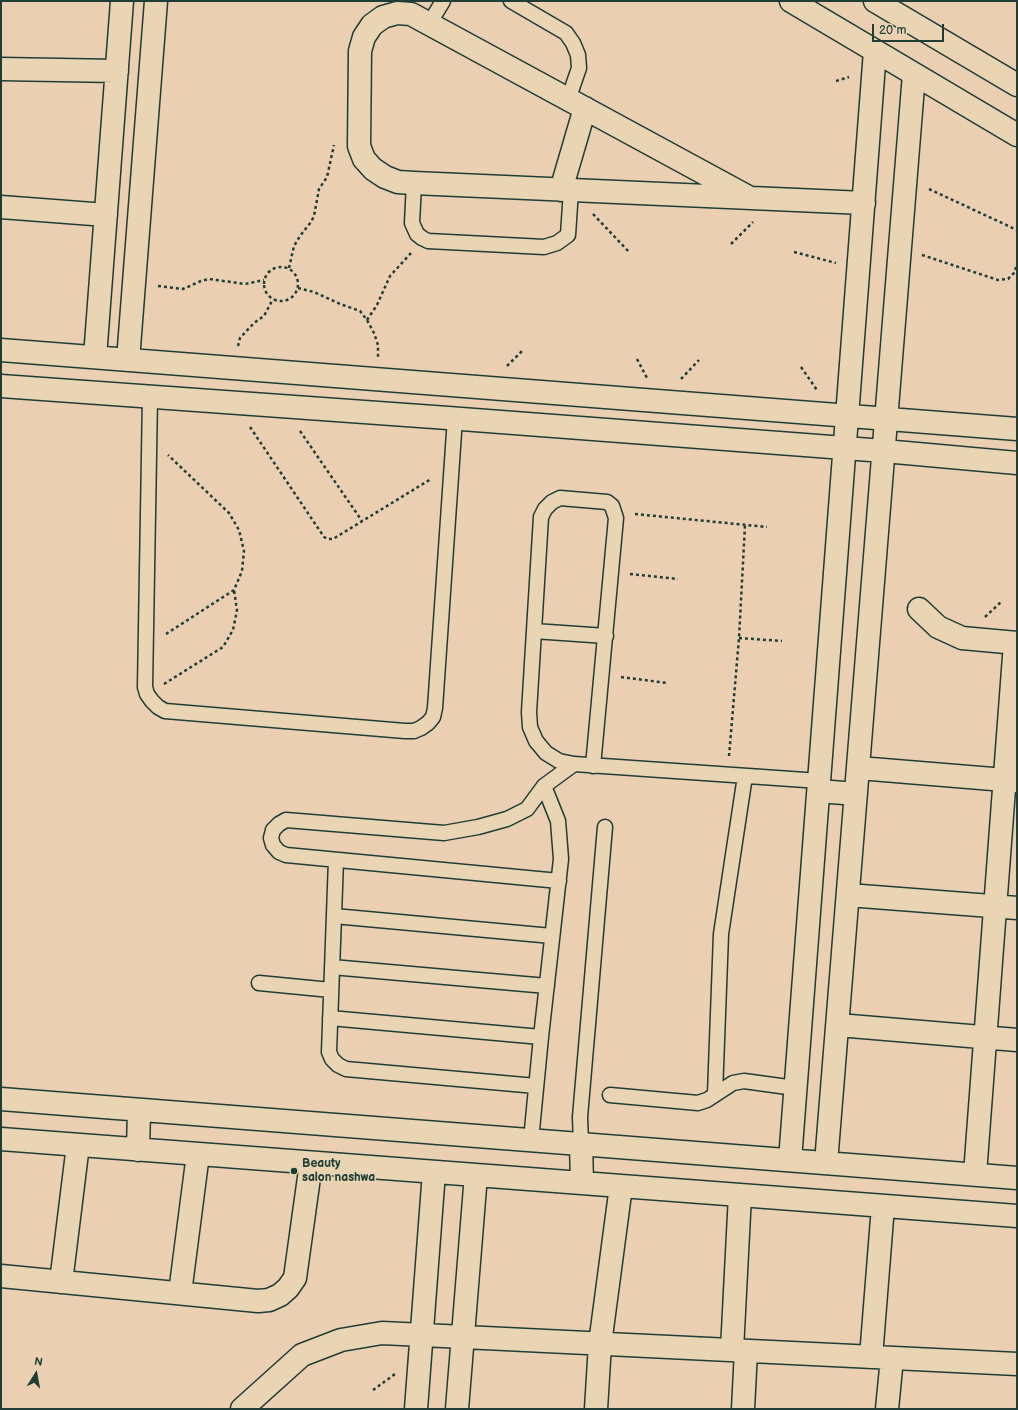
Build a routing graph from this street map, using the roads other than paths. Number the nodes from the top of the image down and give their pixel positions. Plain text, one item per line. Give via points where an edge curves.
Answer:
1 (122, 1) edge
2 (156, 1) edge
3 (443, 1) edge
4 (511, 1) edge
5 (792, 1) edge
6 (875, 1) edge
7 (429, 24) junction
8 (876, 51) junction
9 (1, 68) edge
10 (117, 71) junction
11 (914, 74) junction
12 (1017, 85) edge
13 (576, 104) junction
14 (1017, 135) edge
15 (414, 183) junction
16 (566, 190) junction
17 (750, 198) junction
18 (864, 203) junction
19 (1, 207) edge
20 (106, 215) junction
21 (1, 350) edge
22 (95, 357) junction
23 (128, 360) junction
24 (449, 385) junction
25 (1, 386) edge
26 (150, 396) junction
27 (848, 416) junction
28 (452, 418) junction
29 (887, 419) junction
30 (1017, 429) edge
31 (846, 448) junction
32 (884, 451) junction
33 (1017, 463) edge
34 (918, 609) dead end
35 (534, 631) junction
36 (606, 636) junction
37 (1016, 643) edge
38 (574, 764) junction
39 (594, 766) junction
40 (859, 768) junction
41 (746, 776) junction
42 (1011, 780) edge
43 (544, 786) junction
44 (820, 786) junction
45 (856, 794) junction
46 (605, 827) dead end
47 (336, 860) junction
48 (559, 881) junction
49 (848, 895) junction
50 (995, 906) junction
51 (1017, 908) edge
52 (334, 916) junction
53 (552, 936) junction
54 (332, 966) junction
55 (259, 983) dead end
56 (547, 986) junction
57 (331, 990) junction
58 (330, 1018) junction
59 (838, 1025) junction
60 (541, 1037) junction
61 (985, 1037) junction
62 (1017, 1040) edge
63 (536, 1086) junction
64 (795, 1088) junction
65 (715, 1094) junction
66 (610, 1095) dead end
67 (1, 1099) edge
68 (139, 1110) junction
69 (1, 1139) edge
70 (531, 1140) junction
71 (581, 1144) junction
72 (78, 1145) junction
73 (138, 1150) junction
74 (198, 1154) junction
75 (790, 1160) junction
76 (311, 1163) junction
77 (826, 1163) junction
78 (434, 1172) junction
79 (975, 1174) junction
80 (476, 1175) junction
81 (1017, 1178) edge
82 (582, 1183) junction
83 (621, 1186) junction
84 (740, 1195) junction
85 (883, 1206) junction
86 (1017, 1216) edge
87 (1, 1276) edge
88 (61, 1282) junction
89 (180, 1293) junction
90 (422, 1336) junction
91 (462, 1337) junction
92 (600, 1344) junction
93 (739, 1350) junction
94 (881, 1357) junction
95 (1017, 1364) edge
96 (242, 1409) edge
97 (416, 1409) edge
98 (456, 1409) edge
99 (596, 1409) edge
100 (743, 1409) edge
101 (887, 1409) edge

1 - 10 street
2 - 23 street
3 - 7 lane
4 - 13 lane via 566,33 573,43 578,55 579,68
5 - 8 street
6 - 12 street
7 - 13 street
7 - 15 street via 411,14 383,17 372,25 364,37 360,50 359,146 364,159 373,170 385,177 398,182
8 - 11 street
8 - 18 street
9 - 10 street
10 - 20 street
11 - 14 street
11 - 29 street
13 - 16 street
13 - 17 street
15 - 16 street
15 - 16 lane via 412,223 418,234 428,241 544,247 557,243 568,235
16 - 17 street
17 - 18 street
18 - 27 street
19 - 20 street
20 - 22 street
21 - 22 street
22 - 23 street
23 - 24 street
24 - 27 street
24 - 28 street
25 - 26 street
26 - 28 street
26 - 28 lane via 145,687 152,701 166,711 405,731 414,731 428,723 435,708 452,466
27 - 29 street
27 - 31 street
28 - 31 street
29 - 30 street
29 - 32 street
31 - 32 street
31 - 44 street
32 - 33 street
32 - 40 street
34 - 37 street via 938,627 962,638
35 - 36 lane
35 - 36 lane via 541,517 545,509 560,498 607,502 615,512
35 - 38 lane via 530,727 536,741 546,753 559,761
36 - 39 lane
37 - 42 street
38 - 39 lane
38 - 43 lane
39 - 41 lane
40 - 42 street
40 - 45 street
41 - 44 lane
41 - 65 lane via 721,934
42 - 50 street
43 - 47 lane via 527,808 478,828 444,833 286,820 273,830 271,838 279,852
43 - 48 lane via 558,821 561,859
44 - 45 street
44 - 64 street
45 - 49 street
46 - 71 lane via 580,1117
47 - 48 lane
47 - 52 lane
48 - 53 lane
49 - 50 street
49 - 59 street
50 - 51 street
50 - 61 street
52 - 53 lane
52 - 54 lane
53 - 56 lane
54 - 56 lane
54 - 57 lane
55 - 57 lane
56 - 60 lane
57 - 58 lane
58 - 60 lane
58 - 63 lane via 329,1052 338,1065 346,1069
59 - 61 street
59 - 77 street
60 - 63 lane
61 - 62 street
61 - 79 street
63 - 70 lane
64 - 65 lane via 744,1081 733,1083
64 - 75 street
65 - 66 lane via 698,1103
67 - 68 street
68 - 70 street
68 - 73 street
69 - 72 street
70 - 71 street
71 - 75 street
71 - 82 street
72 - 73 street
72 - 88 street
73 - 74 street
74 - 76 street
74 - 89 street
75 - 77 street
76 - 78 street
76 - 89 street via 294,1278 288,1288 269,1300 258,1301
77 - 79 street
78 - 80 street
78 - 90 street
79 - 81 street
80 - 82 street
80 - 91 street
82 - 83 street
83 - 84 street
83 - 92 street
84 - 85 street
84 - 93 street
85 - 86 street
85 - 94 street
87 - 88 street
88 - 89 street
90 - 91 street
90 - 96 street via 382,1333 341,1340 302,1355
90 - 97 street
91 - 92 street
91 - 98 street
92 - 93 street
92 - 99 street
93 - 94 street
93 - 100 street
94 - 95 street
94 - 101 street

